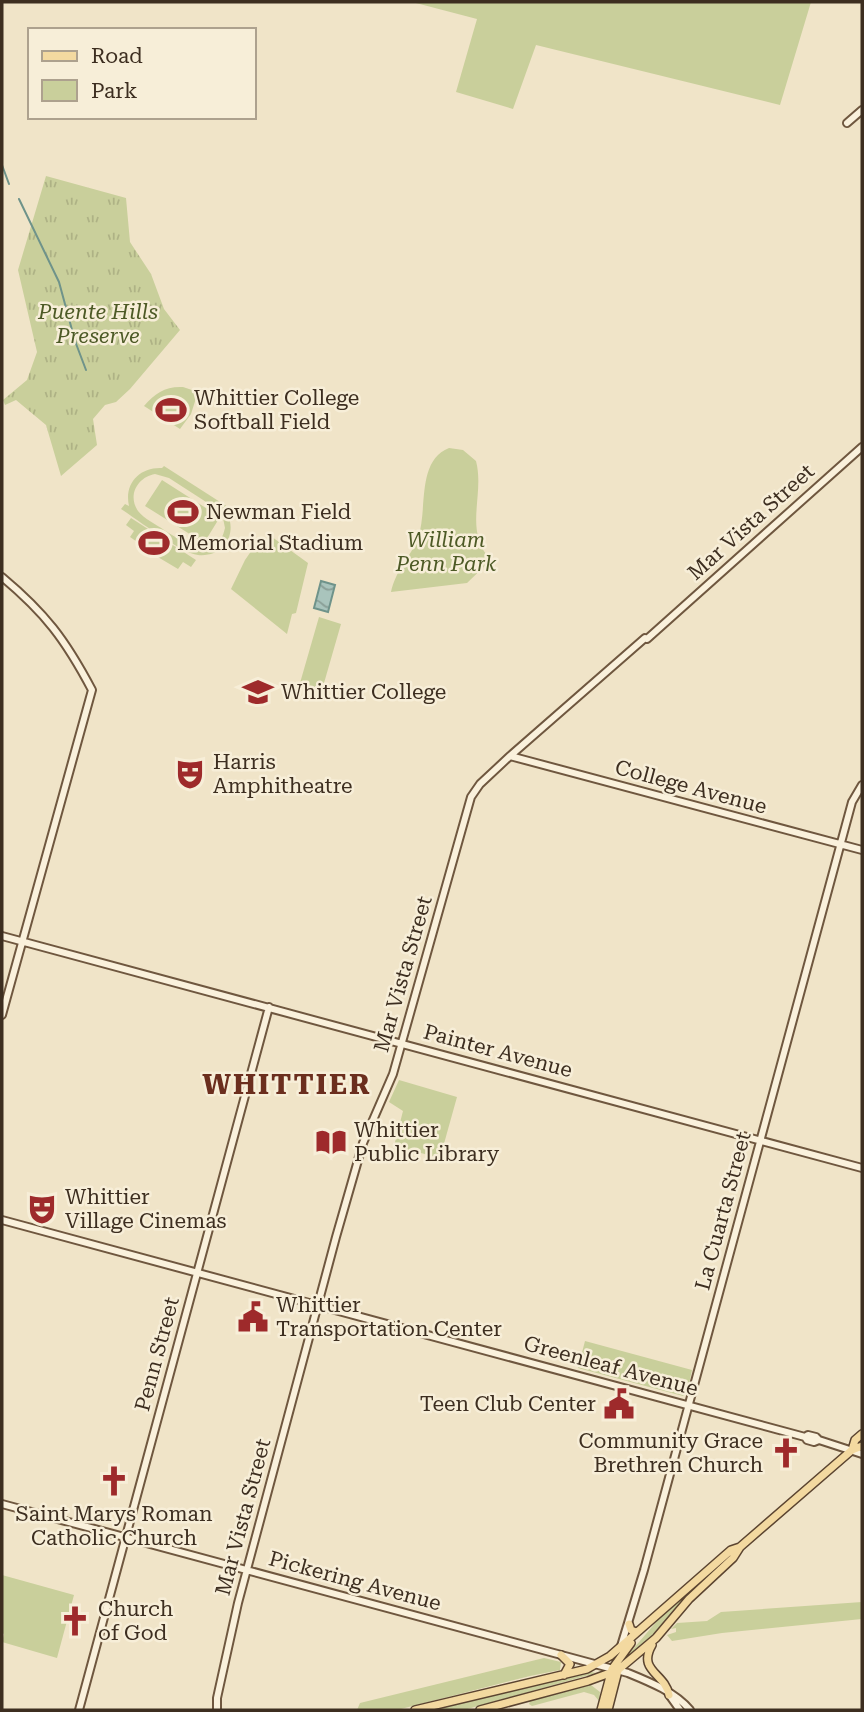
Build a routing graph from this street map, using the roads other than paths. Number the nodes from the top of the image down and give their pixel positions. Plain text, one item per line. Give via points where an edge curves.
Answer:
1 (862, 110) edge
2 (847, 123) dead end
3 (862, 447) edge
4 (2, 577) edge
5 (510, 757) junction
6 (862, 785) edge
7 (841, 845) junction
8 (862, 850) edge
9 (2, 936) edge
10 (22, 941) junction
11 (269, 1007) junction
12 (2, 1015) edge
13 (401, 1044) junction
14 (759, 1141) junction
15 (862, 1168) edge
16 (2, 1220) edge
17 (198, 1273) junction
18 (318, 1305) junction
19 (689, 1405) junction
20 (862, 1434) edge
21 (862, 1446) edge
22 (852, 1450) junction
23 (862, 1454) edge
24 (2, 1504) edge
25 (126, 1536) junction
26 (740, 1547) junction
27 (247, 1570) junction
28 (629, 1624) junction
29 (638, 1634) junction
30 (656, 1638) junction
31 (620, 1647) junction
32 (561, 1655) junction
33 (596, 1665) junction
34 (614, 1671) junction
35 (564, 1675) junction
36 (588, 1681) junction
37 (669, 1695) junction
38 (602, 1701) junction
39 (79, 1710) edge
40 (217, 1710) edge
41 (415, 1710) edge
42 (480, 1710) edge
43 (601, 1710) edge
44 (608, 1710) edge
45 (680, 1710) edge
46 (690, 1710) edge

1 - 2 street
3 - 5 street, Mar Vista Street
4 - 10 street via 54,627 92,690
5 - 7 street, College Avenue
5 - 13 street, Mar Vista Street via 471,797
6 - 7 street, La Cuarta Street via 852,802
7 - 8 street, College Avenue
7 - 14 street, La Cuarta Street
9 - 10 street, Painter Avenue
10 - 11 street, Painter Avenue
10 - 12 street
11 - 13 street, Painter Avenue
11 - 17 street, Penn Street
13 - 14 street, Painter Avenue
13 - 18 street, Mar Vista Street via 363,1143
14 - 15 street, Painter Avenue
14 - 19 street, La Cuarta Street
16 - 17 street, Greenleaf Avenue
17 - 18 street, Greenleaf Avenue
17 - 25 street, Penn Street
18 - 19 street, Greenleaf Avenue
18 - 27 street, Mar Vista Street
19 - 22 street, Greenleaf Avenue
19 - 28 street, La Cuarta Street
20 - 22 main road
21 - 22 main road
22 - 23 street, Greenleaf Avenue
22 - 26 main road
24 - 25 street, Pickering Avenue
25 - 27 street, Pickering Avenue
25 - 39 street, Penn Street
26 - 29 main road via 731,1550
26 - 30 main road
27 - 32 street, Pickering Avenue
27 - 40 street, Mar Vista Street
28 - 29 main road
28 - 31 street, La Cuarta Street
29 - 31 main road
29 - 34 main road
30 - 34 main road
30 - 37 main road via 647,1654 648,1665 667,1686
31 - 33 main road
32 - 33 street, Pickering Avenue
32 - 35 main road via 570,1664
33 - 34 street, Pickering Avenue
33 - 35 main road
34 - 36 main road
34 - 37 street, Pickering Avenue via 653,1684
34 - 38 main road
34 - 44 main road
35 - 41 main road
36 - 38 main road via 599,1686
36 - 42 main road
37 - 45 street
37 - 46 street, Pickering Avenue via 681,1699
38 - 43 main road

